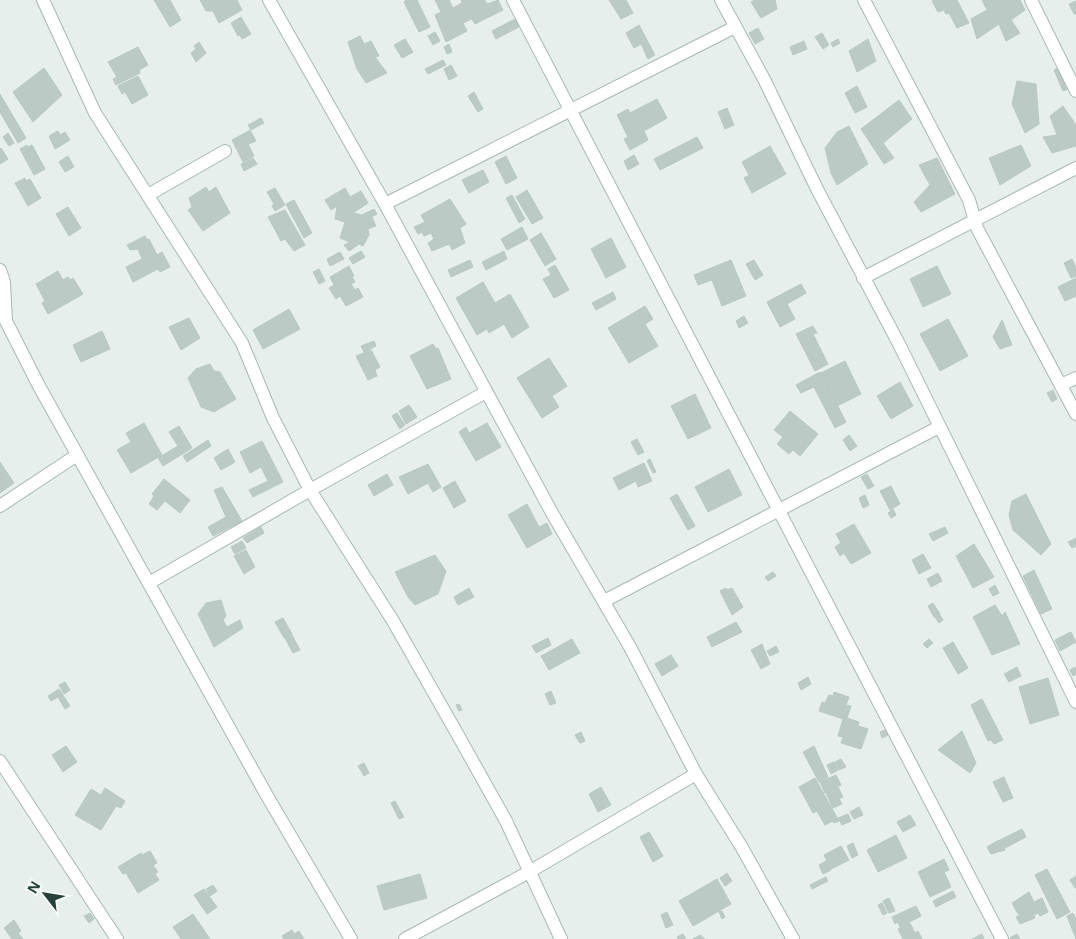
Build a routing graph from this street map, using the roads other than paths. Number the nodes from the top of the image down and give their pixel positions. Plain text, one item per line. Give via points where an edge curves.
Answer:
1 (44, 0) edge
2 (269, 0) edge
3 (513, 0) edge
4 (722, 0) edge
5 (864, 0) edge
6 (1030, 0) edge
7 (735, 27) junction
8 (1076, 92) edge
9 (569, 111) junction
10 (225, 152) dead end
11 (1076, 168) edge
12 (148, 195) junction
13 (385, 204) junction
14 (975, 219) junction
15 (0, 270) edge
16 (863, 278) junction
17 (3, 322) edge
18 (1076, 378) edge
19 (1061, 385) junction
20 (486, 392) junction
21 (1076, 414) edge
22 (939, 427) junction
23 (77, 455) junction
24 (310, 490) junction
25 (0, 506) edge
26 (778, 510) junction
27 (149, 584) junction
28 (604, 601) junction
29 (1076, 702) edge
30 (0, 761) edge
31 (696, 774) junction
32 (529, 872) junction
33 (117, 939) edge
34 (351, 939) edge
35 (406, 939) edge
36 (561, 939) edge
37 (793, 939) edge
38 (1002, 939) edge

1 - 12 street via 95,113
2 - 13 street
3 - 9 street
4 - 7 street
5 - 14 street via 969,200
6 - 8 street
7 - 9 street
7 - 16 street
9 - 13 street
9 - 26 street
10 - 12 street
11 - 14 street
12 - 24 street via 242,342 273,418
13 - 20 street
14 - 16 street
14 - 19 street
15 - 17 street via 4,282
16 - 22 street
17 - 23 street
18 - 19 street
19 - 21 street
20 - 24 street
20 - 28 street
22 - 26 street
22 - 29 street
23 - 25 street
23 - 27 street
24 - 27 street
24 - 32 street via 398,629 506,821
26 - 28 street
26 - 38 street
27 - 34 street
28 - 31 street
30 - 33 street
31 - 32 street
31 - 37 street
32 - 35 street
32 - 36 street

